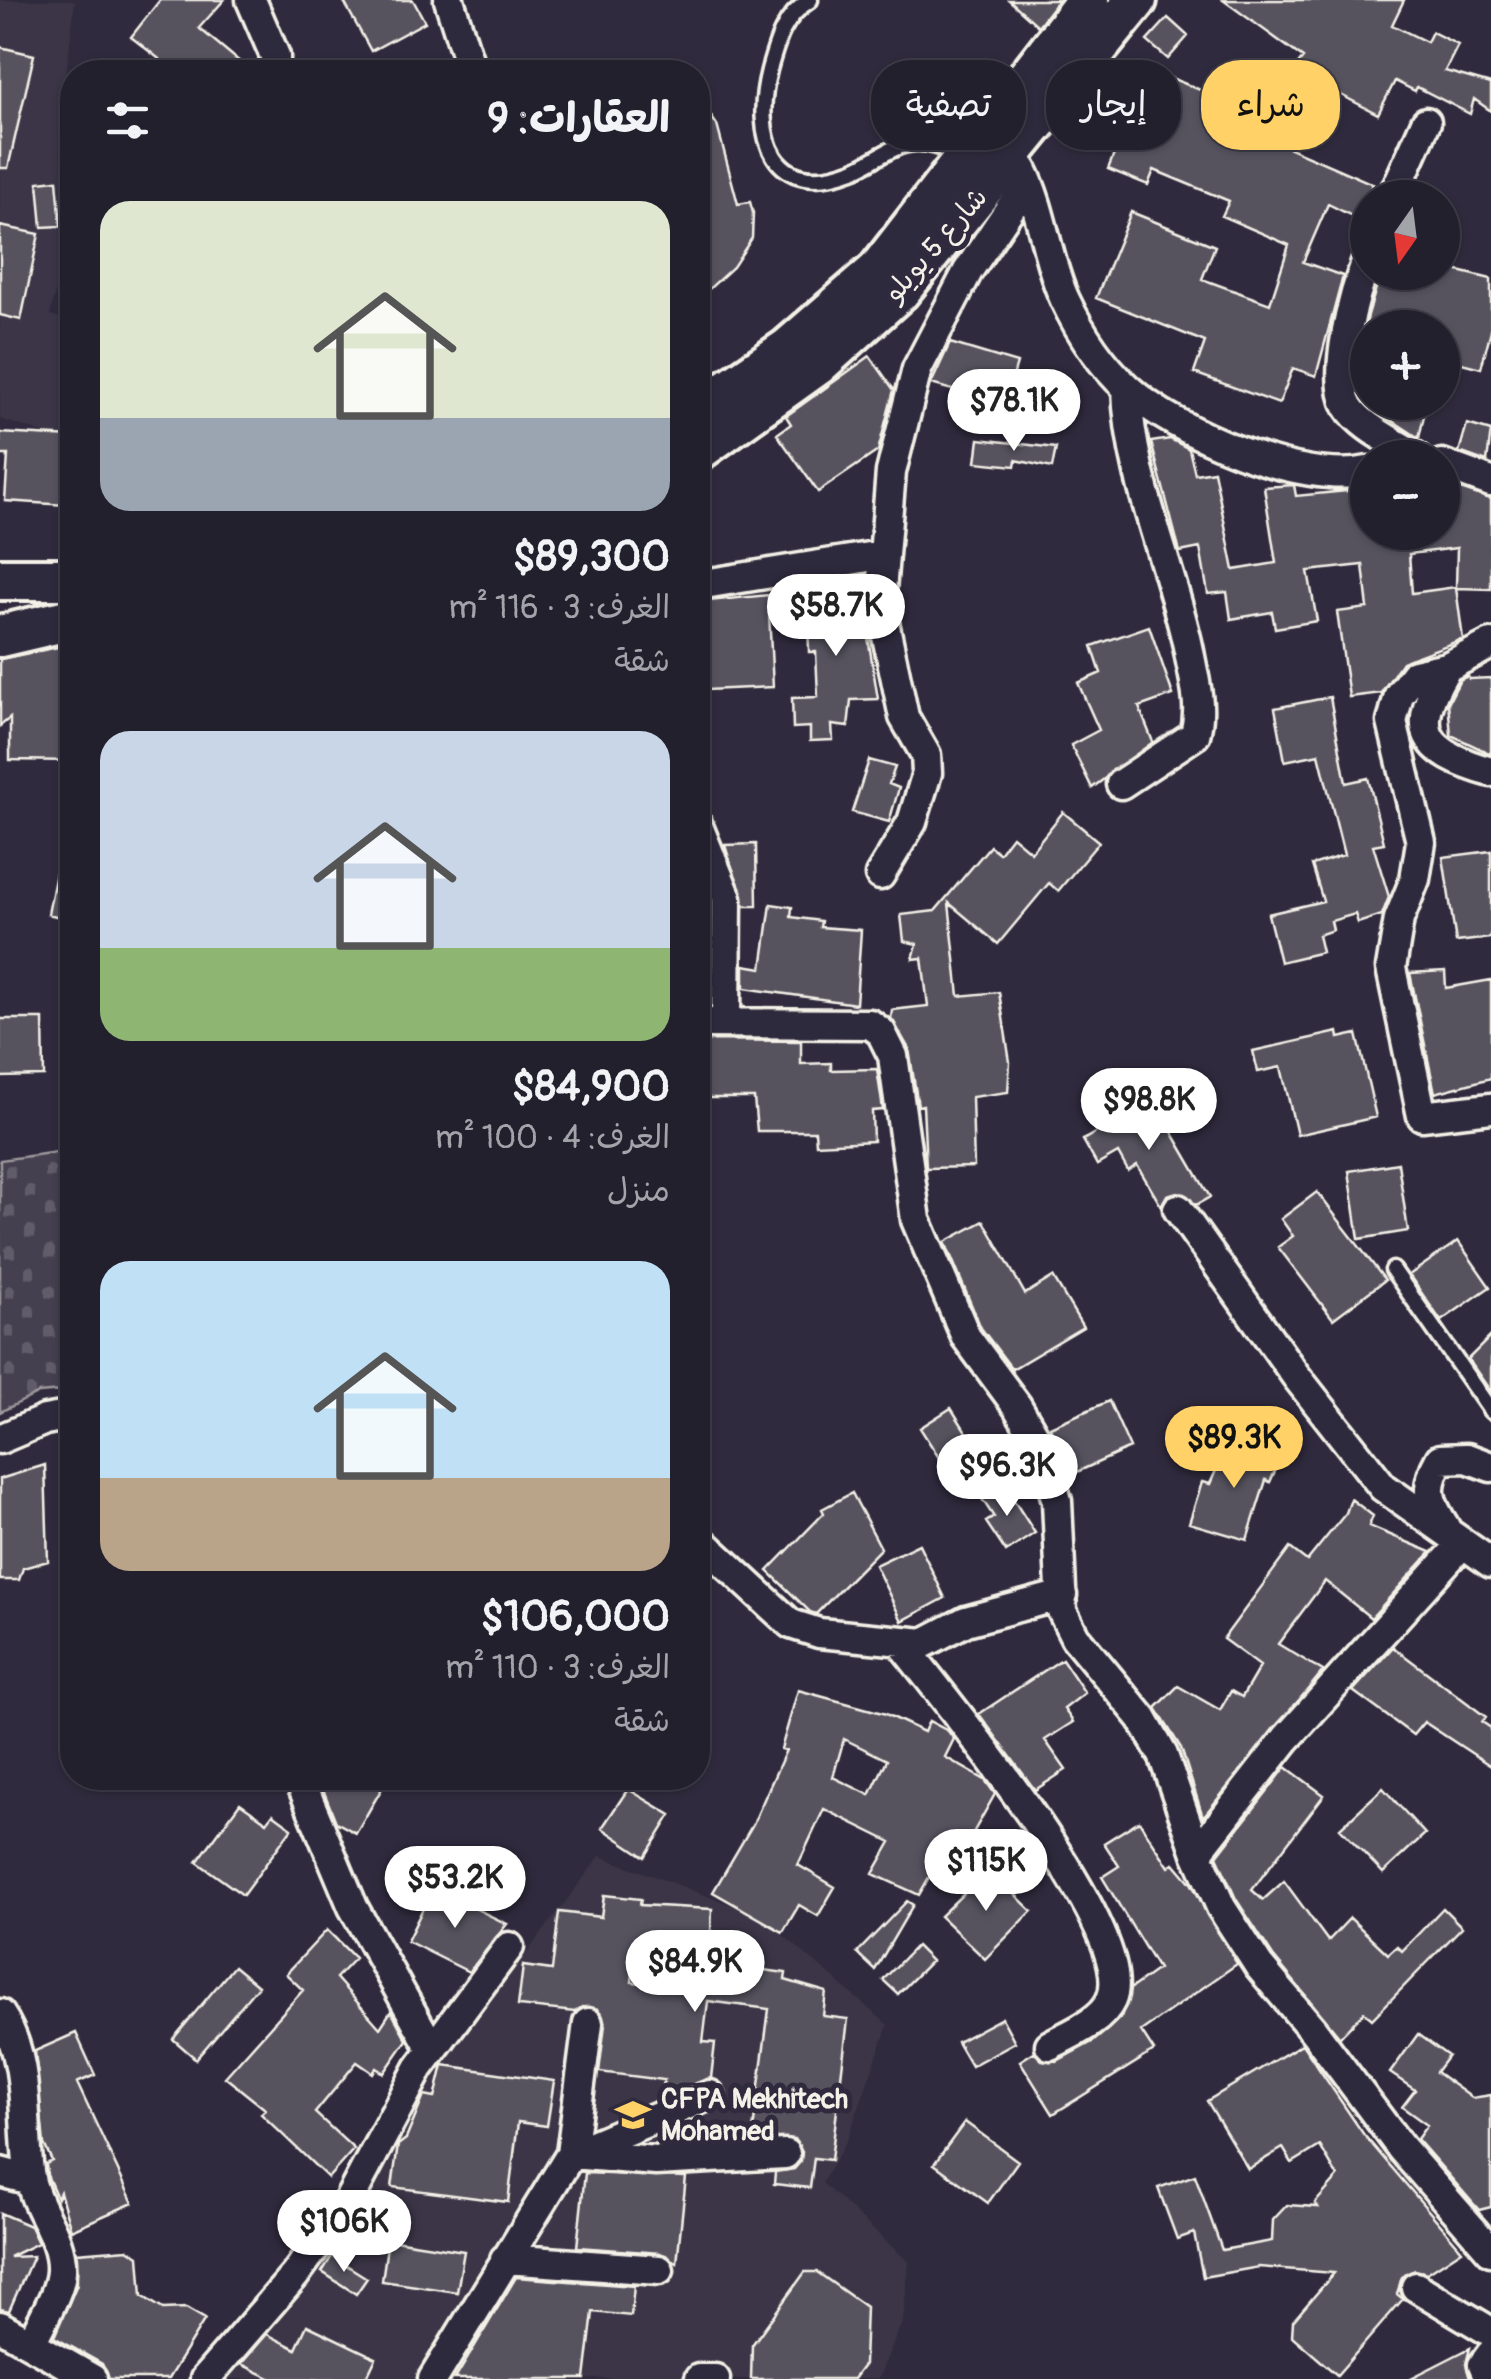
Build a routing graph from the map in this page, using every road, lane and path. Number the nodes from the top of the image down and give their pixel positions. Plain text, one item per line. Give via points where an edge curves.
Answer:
1 (251, 0) edge
2 (448, 0) edge
3 (810, 0) edge
4 (1088, 0) edge
5 (1136, 0) edge
6 (275, 60) edge
7 (468, 60) edge
8 (1426, 122) dead end
9 (999, 155) junction
10 (1400, 180) edge
11 (1358, 290) edge
12 (1126, 388) junction
13 (710, 403) edge
14 (1391, 440) edge
15 (710, 442) edge
16 (1460, 471) edge
17 (1350, 476) edge
18 (1491, 482) edge
19 (880, 554) junction
20 (0, 580) edge
21 (60, 580) edge
22 (710, 583) edge
23 (60, 623) edge
24 (0, 636) edge
25 (1491, 644) edge
26 (1447, 667) junction
27 (1491, 772) edge
28 (1121, 784) dead end
29 (710, 856) edge
30 (880, 875) dead end
31 (726, 1020) junction
32 (710, 1022) edge
33 (1491, 1108) edge
34 (1178, 1209) dead end
35 (1393, 1270) dead end
36 (1491, 1411) edge
37 (59, 1417) edge
38 (0, 1440) edge
39 (1491, 1467) edge
40 (1457, 1540) junction
41 (710, 1549) edge
42 (1491, 1563) edge
43 (1062, 1595) junction
44 (901, 1642) junction
45 (305, 1790) edge
46 (1197, 1854) junction
47 (509, 1947) dead end
48 (0, 2014) edge
49 (588, 2022) dead end
50 (1050, 2045) dead end
51 (432, 2049) junction
52 (710, 2095) dead end
53 (571, 2154) junction
54 (785, 2154) dead end
55 (0, 2172) edge
56 (30, 2180) junction
57 (1491, 2251) edge
58 (505, 2259) junction
59 (658, 2270) dead end
60 (1416, 2287) dead end
61 (0, 2326) edge
62 (1491, 2332) edge
63 (32, 2342) junction
64 (1491, 2354) edge
65 (92, 2379) edge
66 (205, 2379) edge
67 (432, 2379) edge
68 (699, 2379) edge
69 (716, 2379) edge
70 (1489, 2379) edge

1 - 6 street
2 - 7 street
3 - 9 lane via 790,13 769,70 762,114 764,144 773,159 803,175 832,177 915,143
4 - 9 main road
5 - 9 main road, شارع 5 يويلو
8 - 10 street
9 - 12 street via 1064,298 1093,349
9 - 13 main road via 878,272
9 - 15 main road, شارع 5 يويلو via 900,291 775,398
9 - 19 street via 968,272 918,369 891,472
11 - 14 street via 1342,384 1359,418
12 - 17 street via 1264,462
12 - 28 street via 1128,427 1181,612 1201,713 1195,735
16 - 18 street
19 - 22 street
19 - 30 street via 891,672 904,718 926,754 927,773 912,822
20 - 21 main road
23 - 24 main road
25 - 26 street
26 - 27 street via 1424,710 1432,744 1462,764
26 - 33 street via 1415,674 1399,695 1392,722 1421,842 1391,968 1422,1116
29 - 31 street via 727,898
31 - 32 street
31 - 43 street via 870,1024 881,1032 893,1056 916,1220 934,1269 966,1337 1042,1449 1057,1501
34 - 40 street via 1383,1486
35 - 36 lane
37 - 38 street
39 - 40 street via 1467,1458 1440,1459 1428,1479 1429,1503
40 - 42 street
40 - 46 street
41 - 44 street via 791,1624
43 - 44 street via 966,1620 924,1643
43 - 46 street via 1075,1637 1142,1718 1162,1755
44 - 50 street via 1017,1792 1099,1930 1116,1980 1110,2002
45 - 51 street via 353,1906
46 - 57 street via 1259,1966
47 - 51 street
48 - 56 street via 22,2083
49 - 53 street
51 - 66 street via 349,2200
52 - 53 street
53 - 54 street via 656,2161
53 - 58 street
55 - 56 street
56 - 63 street via 58,2245 62,2275
58 - 59 street
58 - 67 street
60 - 62 street
61 - 63 street
63 - 65 street
64 - 70 street via 1482,2365
68 - 69 street

